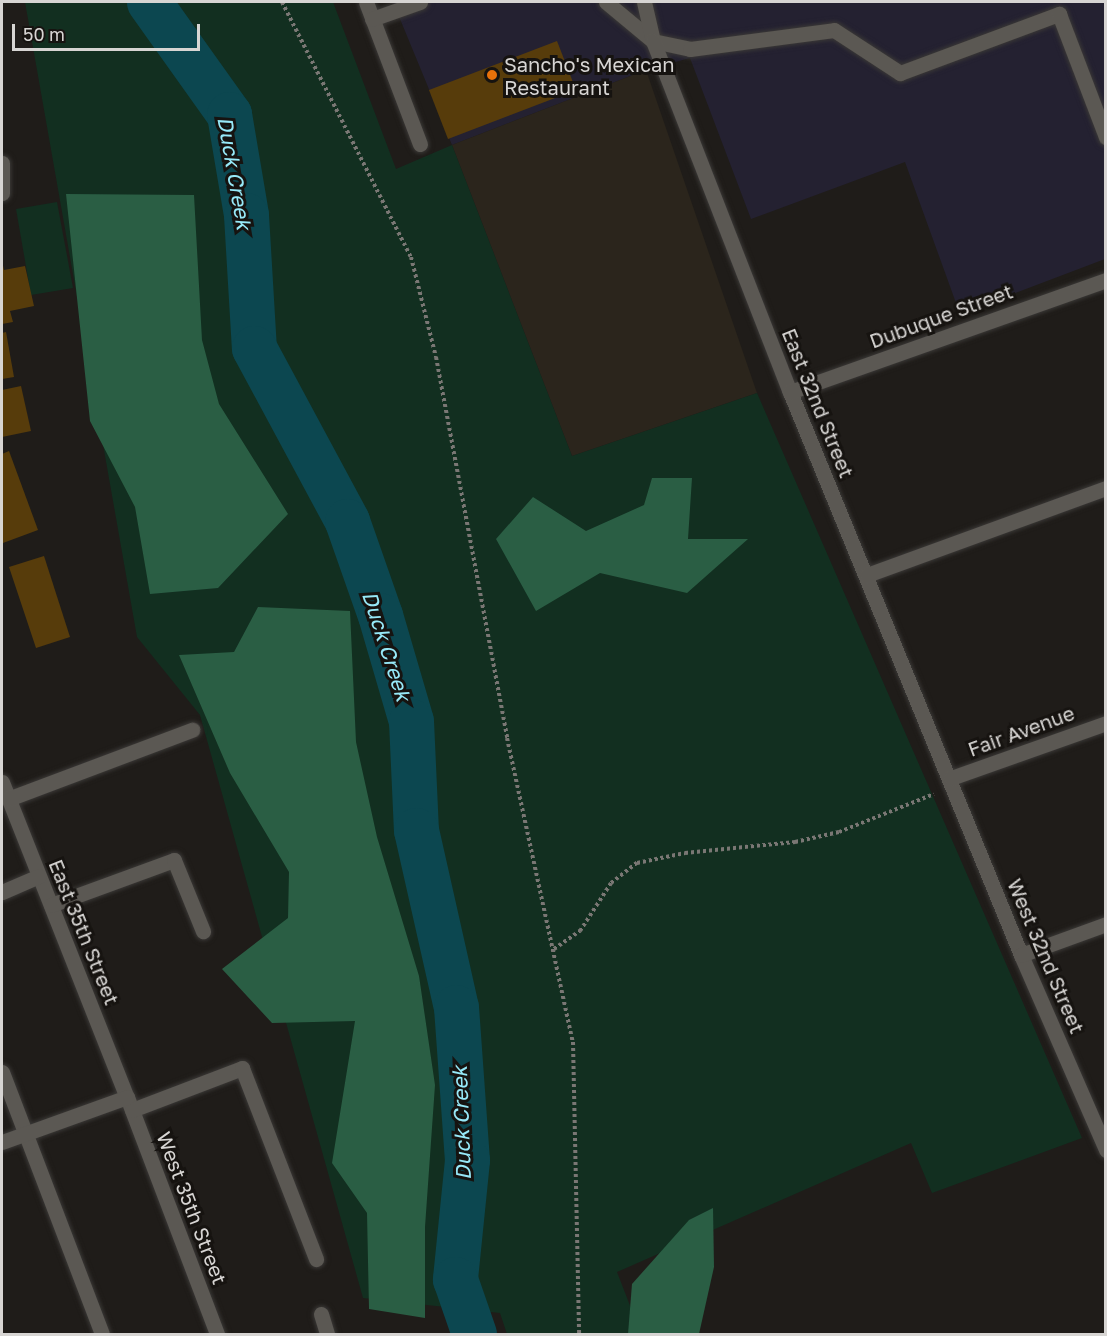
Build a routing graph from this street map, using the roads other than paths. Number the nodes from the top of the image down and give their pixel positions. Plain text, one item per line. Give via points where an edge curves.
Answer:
1 (366, 2) edge
2 (420, 2) edge
3 (606, 2) edge
4 (644, 2) edge
5 (1057, 8) edge
6 (372, 19) junction
7 (653, 41) junction
8 (1106, 137) edge
9 (420, 144) dead end
10 (2, 164) edge
11 (2, 192) edge
12 (1106, 280) edge
13 (790, 392) junction
14 (1106, 488) edge
15 (867, 575) junction
16 (1106, 723) edge
17 (192, 730) dead end
18 (2, 782) edge
19 (952, 782) junction
20 (8, 799) junction
21 (39, 876) junction
22 (2, 892) edge
23 (51, 905) junction
24 (1106, 924) edge
25 (203, 931) dead end
26 (1021, 955) junction
27 (2, 1072) edge
28 (129, 1103) junction
29 (1100, 1122) edge
30 (25, 1134) junction
31 (2, 1142) edge
32 (1106, 1150) edge
33 (316, 1259) dead end
34 (321, 1314) dead end
35 (102, 1335) edge
36 (218, 1335) edge
37 (327, 1335) edge

1 - 6 street
2 - 6 street
3 - 7 street
4 - 7 street, East 32nd Street
5 - 7 street via 900,73 834,30 690,49
5 - 8 street
6 - 9 street
7 - 13 street, East 32nd Street
10 - 11 street
12 - 13 street, Dubuque Street
13 - 15 street, East 32nd Street
14 - 15 street
15 - 19 street, East 32nd Street
16 - 19 street, Fair Avenue
17 - 20 street
18 - 20 street, East 35th Street
19 - 26 street, West 32nd Street
20 - 21 street, East 35th Street
21 - 22 street
21 - 23 street, East 35th Street
23 - 25 street via 174,860
23 - 28 street, East 35th Street
24 - 26 street
26 - 29 street, West 32nd Street
27 - 30 street
28 - 30 street
28 - 33 street via 242,1068
28 - 36 street, West 35th Street
29 - 32 street, West 32nd Street
30 - 31 street
30 - 35 street
34 - 37 street

